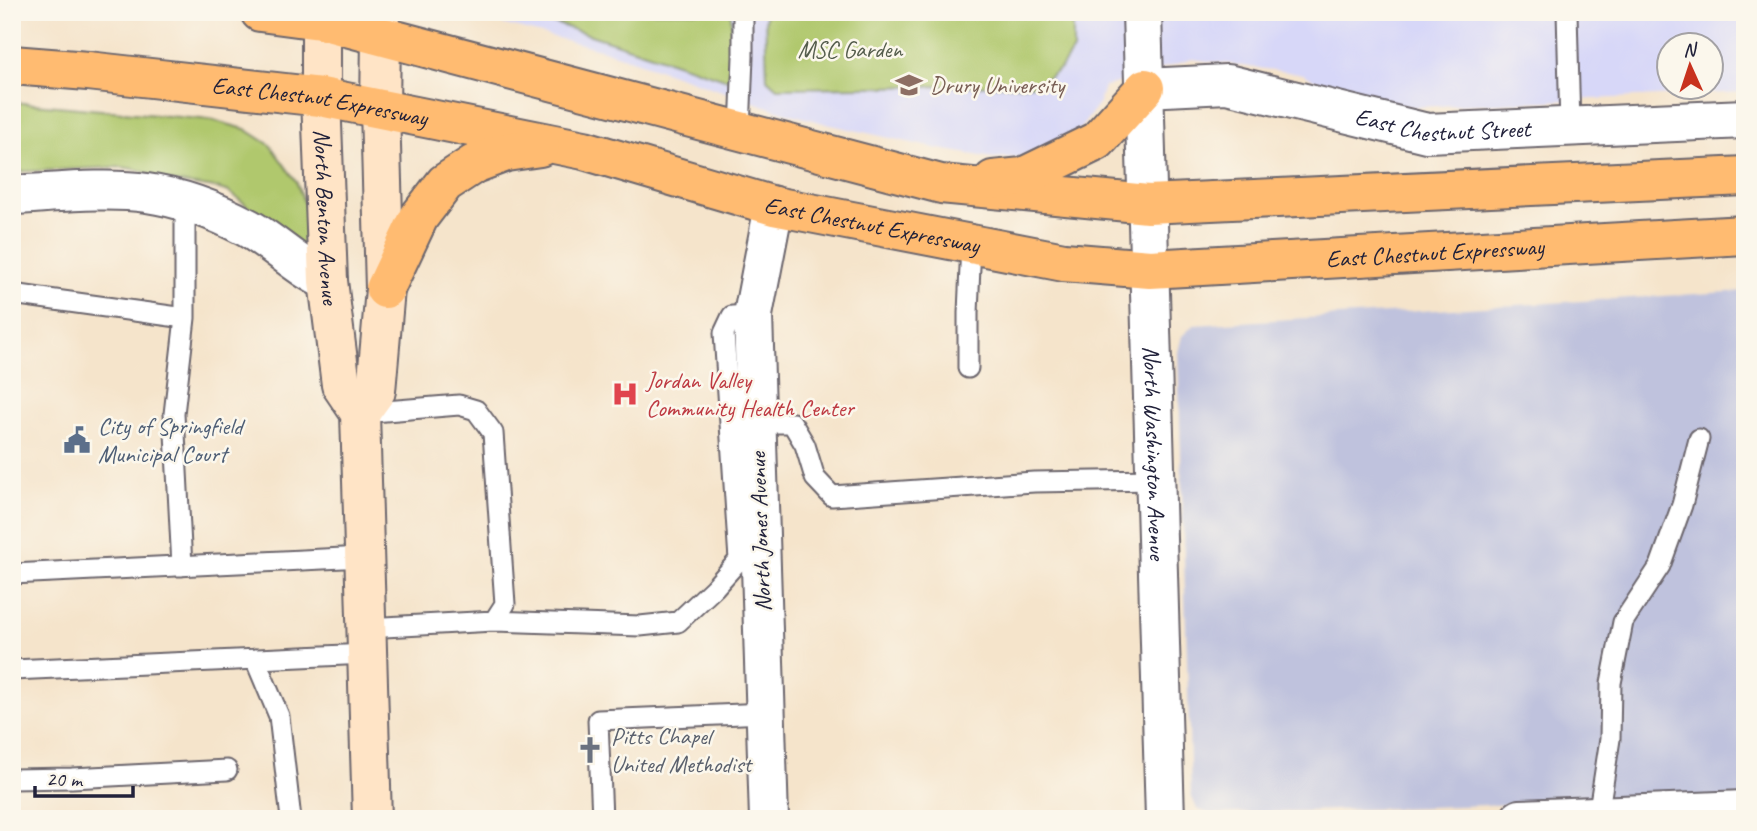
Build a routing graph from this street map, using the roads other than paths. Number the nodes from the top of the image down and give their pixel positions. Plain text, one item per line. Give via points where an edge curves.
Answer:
1 (260, 12) edge
2 (743, 12) edge
3 (1142, 12) edge
4 (1567, 12) edge
5 (320, 16) edge
6 (380, 24) edge
7 (12, 65) edge
8 (1145, 88) junction
9 (321, 97) junction
10 (380, 109) junction
11 (1745, 119) edge
12 (1570, 127) junction
13 (740, 130) junction
14 (560, 145) junction
15 (1745, 176) edge
16 (941, 184) junction
17 (12, 195) edge
18 (192, 204) junction
19 (1148, 205) junction
20 (774, 206) junction
21 (1745, 235) edge
22 (971, 244) junction
23 (1150, 269) junction
24 (328, 281) junction
25 (385, 289) junction
26 (12, 294) edge
27 (753, 315) junction
28 (185, 318) junction
29 (968, 368) dead end
30 (360, 413) junction
31 (756, 422) junction
32 (1699, 439) dead end
33 (1156, 480) junction
34 (365, 557) junction
35 (750, 558) junction
36 (182, 566) junction
37 (12, 573) edge
38 (494, 621) junction
39 (367, 641) junction
40 (255, 659) junction
41 (12, 670) edge
42 (766, 713) junction
43 (227, 771) dead end
44 (12, 779) edge
45 (1745, 810) edge
46 (1598, 816) junction
47 (291, 819) edge
48 (372, 819) edge
49 (602, 819) edge
50 (769, 819) edge
51 (1165, 819) edge
52 (1520, 819) edge

1 - 5 main road
2 - 13 lane
3 - 8 street, North Washington Avenue
4 - 12 lane
5 - 6 main road
5 - 9 main road, North Benton Avenue
6 - 10 main road
6 - 13 main road
7 - 9 main road, East Chestnut Expressway
8 - 12 street, East Chestnut Street via 1227,84 1427,133
8 - 16 main road via 1097,141 1023,177
8 - 19 street, North Washington Avenue
9 - 10 main road, East Chestnut Expressway
9 - 24 main road, North Benton Avenue
10 - 14 main road, East Chestnut Expressway
10 - 25 main road
11 - 12 street, East Chestnut Street
13 - 16 main road
14 - 20 main road, East Chestnut Expressway
14 - 25 main road via 506,152 474,164 445,183 419,217
15 - 19 main road
16 - 19 main road
17 - 18 street via 118,191
18 - 24 street via 251,230
18 - 28 lane
19 - 23 street, North Washington Avenue
20 - 22 main road, East Chestnut Expressway
20 - 27 street, North Jones Avenue
21 - 23 main road, East Chestnut Expressway
22 - 23 main road, East Chestnut Expressway via 1064,262
22 - 29 lane
23 - 33 street, North Washington Avenue
24 - 30 main road, North Benton Avenue via 341,385
25 - 30 main road via 376,391
26 - 28 lane
27 - 31 street, North Jones Avenue
27 - 35 lane via 732,316 724,332
28 - 36 lane via 174,414
30 - 34 main road
30 - 38 lane via 459,405 476,411 493,433 505,604
31 - 33 lane via 792,423 815,478 832,496 1034,482
31 - 35 street, North Jones Avenue
32 - 46 lane via 1660,566 1623,622 1611,683 1610,740
33 - 51 street, North Washington Avenue
34 - 36 lane
34 - 39 main road
35 - 38 lane via 678,622 640,626
35 - 42 street, North Jones Avenue
36 - 37 lane
38 - 39 lane
39 - 40 lane
39 - 48 main road
40 - 41 lane
40 - 47 lane via 279,716
42 - 49 lane via 598,720
42 - 50 street, North Jones Avenue
43 - 44 lane
45 - 46 street
46 - 52 street

